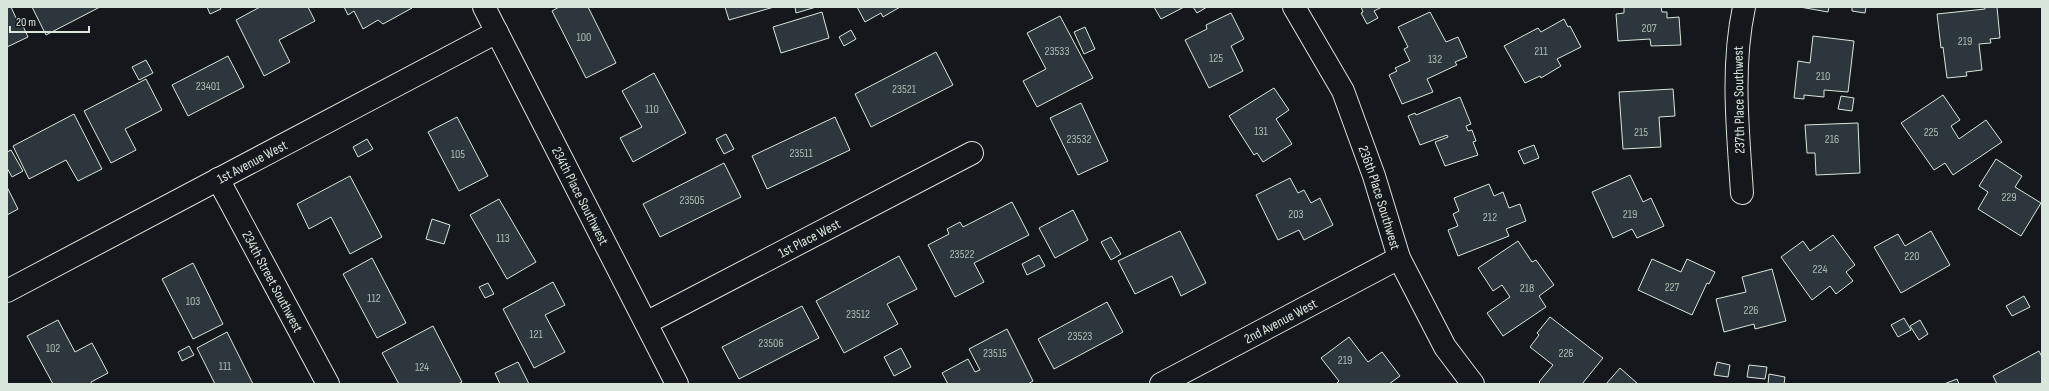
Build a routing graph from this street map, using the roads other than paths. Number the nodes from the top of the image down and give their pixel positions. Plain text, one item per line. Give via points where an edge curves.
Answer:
1 (484, 7) edge
2 (1294, 7) edge
3 (1744, 7) edge
4 (497, 32) junction
5 (972, 153) dead end
6 (218, 180) junction
7 (1742, 193) dead end
8 (1399, 258) junction
9 (7, 291) edge
10 (646, 322) junction
11 (328, 384) edge
12 (677, 384) edge
13 (1161, 384) edge
14 (1473, 384) edge

1 - 4 street, 234th Place Southwest
2 - 8 street, 236th Place Southwest via 1343,91 1374,176
3 - 7 street, 237th Place Southwest via 1738,35 1736,97
4 - 6 street, 1st Avenue West
4 - 10 street, 234th Place Southwest
5 - 10 street, 1st Place West
6 - 9 street, 1st Avenue West
6 - 11 street, 234th Street Southwest
8 - 13 street, 2nd Avenue West
8 - 14 street, 236th Place Southwest via 1445,347
10 - 12 street, 234th Place Southwest

